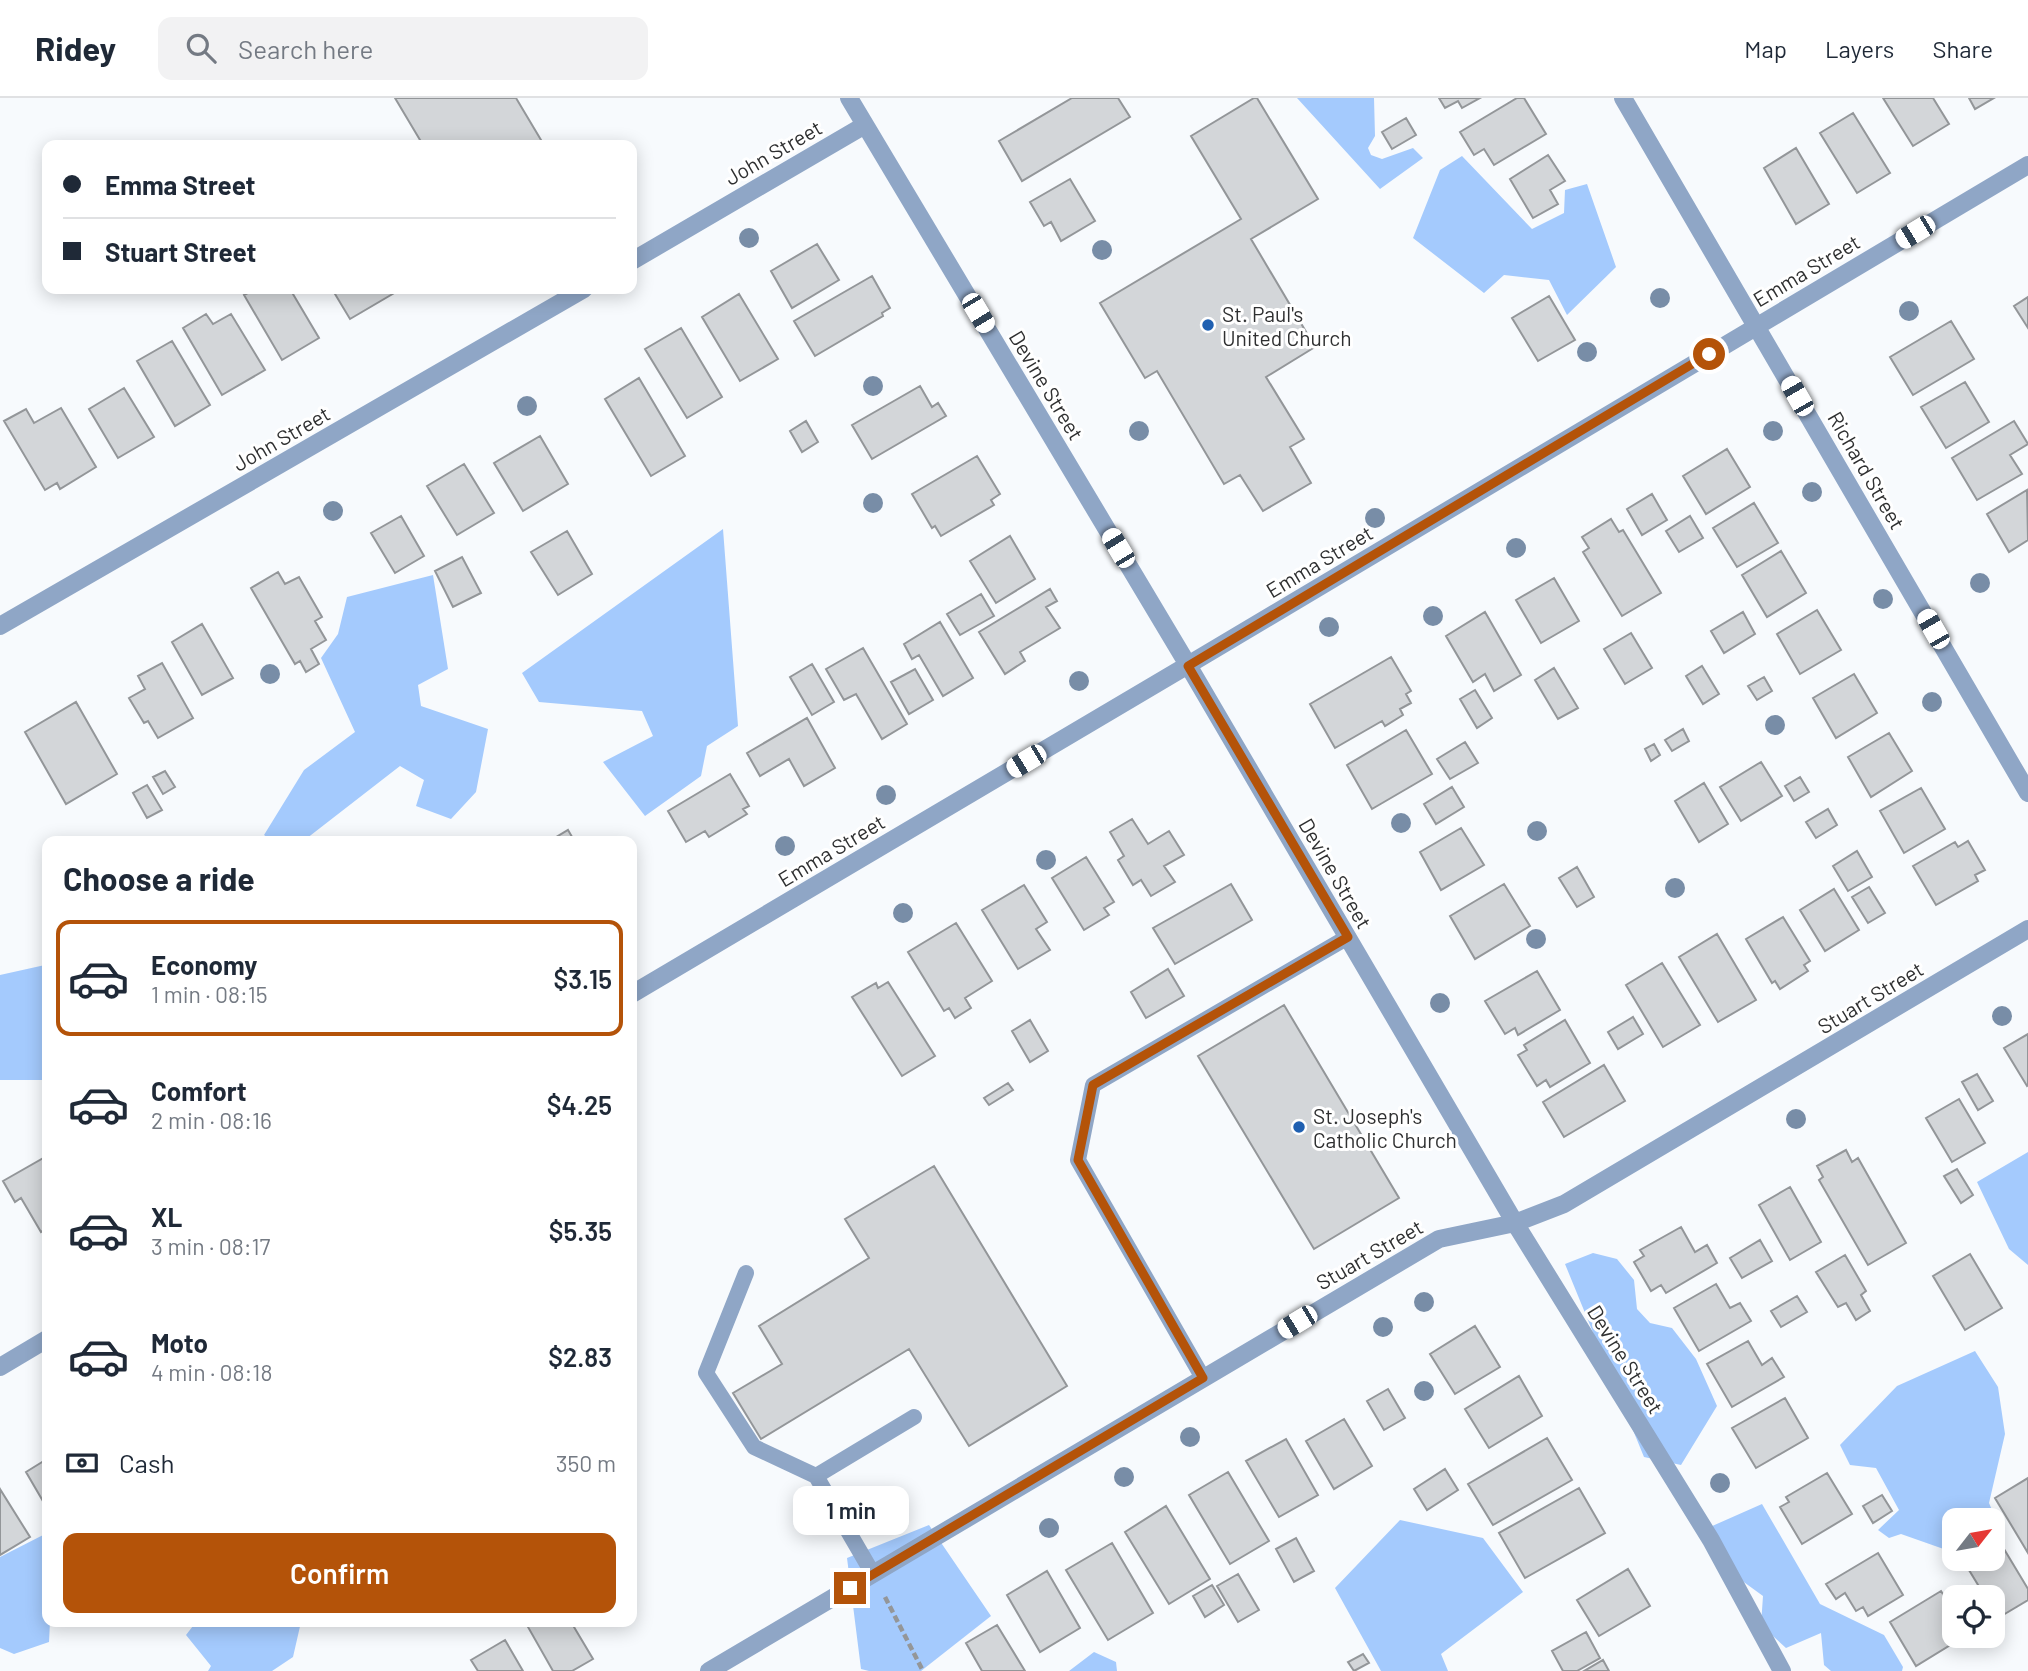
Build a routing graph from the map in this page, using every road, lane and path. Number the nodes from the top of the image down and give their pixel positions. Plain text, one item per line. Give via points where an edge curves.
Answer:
1 (849, 98) edge
2 (1623, 98) edge
3 (865, 125) junction
4 (2028, 165) edge
5 (637, 258) edge
6 (575, 294) edge
7 (1756, 326) junction
8 (0, 626) edge
9 (1188, 666) junction
10 (2028, 793) edge
11 (2028, 929) edge
12 (1348, 937) junction
13 (637, 991) edge
14 (1515, 1223) junction
15 (746, 1273) dead end
16 (42, 1342) edge
17 (0, 1367) edge
18 (1203, 1378) junction
19 (914, 1417) dead end
20 (816, 1476) junction
21 (873, 1574) junction
22 (709, 1671) edge
23 (923, 1671) edge
24 (1783, 1671) edge

1 - 3 street, Devine Street
2 - 7 street, Richard Street
3 - 5 street, John Street
3 - 9 street, Devine Street
4 - 7 street, Emma Street
6 - 8 street, John Street
7 - 9 street, Emma Street
7 - 10 street, Richard Street
9 - 12 street, Devine Street
9 - 13 street, Emma Street
11 - 14 street, Stuart Street via 1564,1205
12 - 14 street, Devine Street
12 - 18 lane via 1093,1085 1078,1160
14 - 18 street, Stuart Street via 1439,1239
14 - 24 street, Devine Street via 1711,1540
15 - 20 lane via 706,1373 754,1447
16 - 17 street
18 - 21 street, Stuart Street
19 - 20 lane
20 - 21 lane
21 - 22 street, Stuart Street
21 - 23 path

